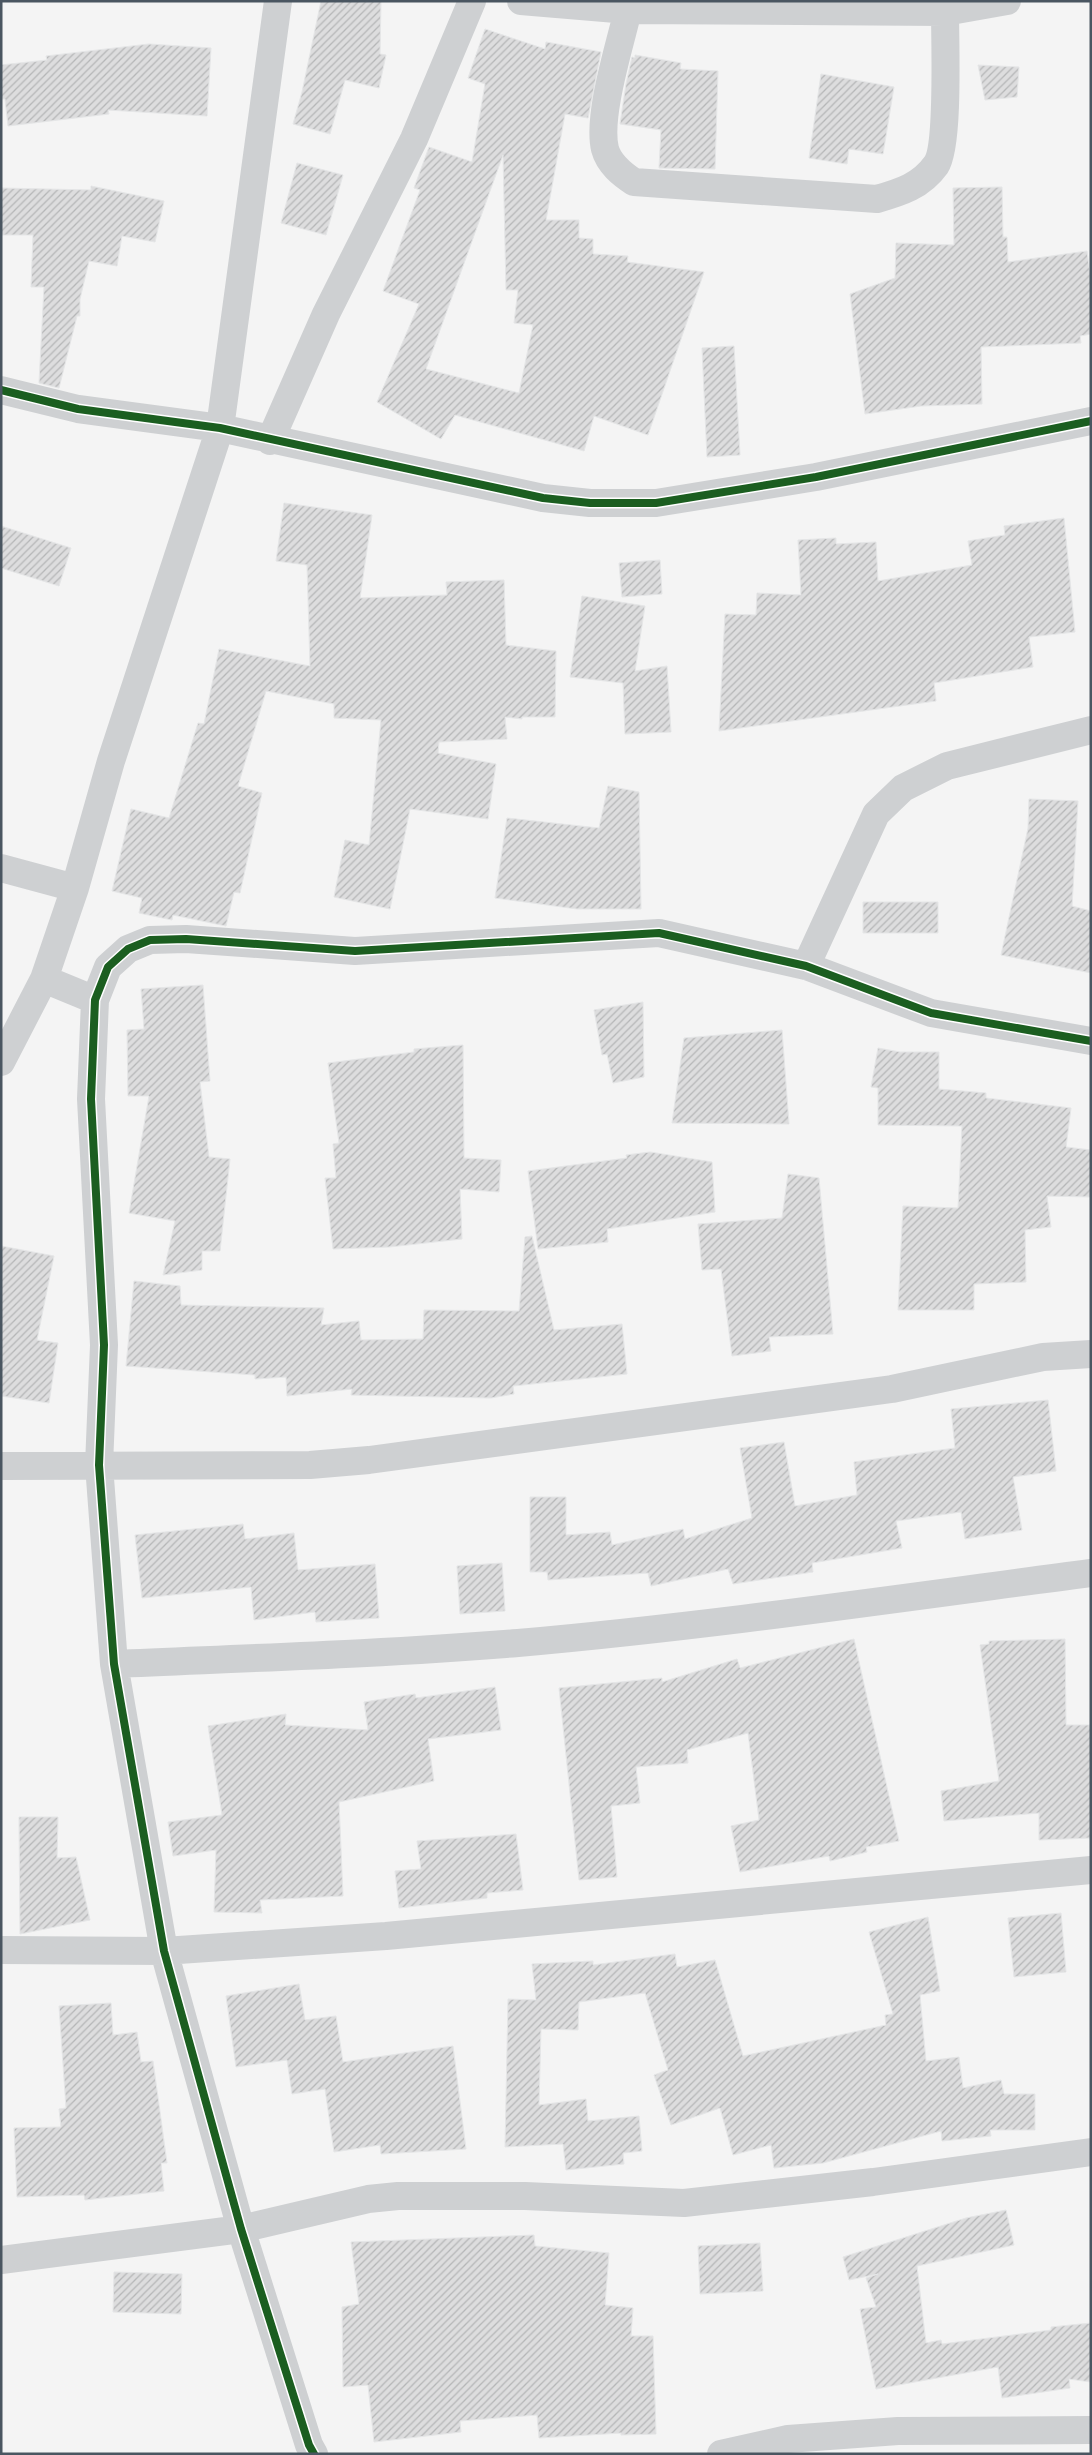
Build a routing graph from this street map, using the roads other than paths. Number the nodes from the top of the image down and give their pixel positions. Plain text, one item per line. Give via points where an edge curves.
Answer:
1 (278, 1) edge
2 (472, 1) edge
3 (521, 1) edge
4 (1007, 1) edge
5 (884, 6) edge
6 (628, 10) junction
7 (945, 12) junction
8 (1, 390) edge
9 (1091, 420) edge
10 (220, 428) junction
11 (270, 441) junction
12 (1091, 730) edge
13 (1, 868) edge
14 (75, 888) junction
15 (806, 966) junction
16 (44, 979) junction
17 (95, 1000) junction
18 (1091, 1041) edge
19 (1, 1062) edge
20 (1091, 1354) edge
21 (98, 1465) junction
22 (1, 1466) edge
23 (1091, 1572) edge
24 (114, 1664) junction
25 (1091, 1870) edge
26 (1, 1950) edge
27 (164, 1951) junction
28 (1091, 2152) edge
29 (241, 2229) junction
30 (1, 2260) edge
31 (1091, 2430) edge
32 (314, 2454) edge
33 (721, 2454) edge

1 - 10 street
2 - 11 street via 414,139 326,314
3 - 6 street
4 - 7 street
5 - 6 street
5 - 7 street
6 - 7 street via 602,121 605,150 617,170 634,182 877,199 921,182 937,164 944,141
8 - 10 street via 78,409
9 - 11 street via 816,477 656,503 590,503 543,498
10 - 11 street
10 - 14 street via 111,761
12 - 15 street via 947,766 903,788 876,814
13 - 14 street
14 - 16 street
15 - 17 street via 659,933 355,950 186,939 150,940 128,949 108,967
15 - 18 street via 932,1013
16 - 17 street
16 - 19 street
17 - 21 street via 91,1098 104,1345
20 - 21 street via 1044,1357 892,1389 369,1460 310,1465
21 - 22 street
21 - 24 street
23 - 24 street via 740,1620 517,1643
24 - 27 street
25 - 27 street via 386,1936
26 - 27 street
27 - 29 street
28 - 29 street via 873,2182 684,2203 525,2196 388,2197
29 - 30 street
29 - 32 street
31 - 33 street via 898,2431 788,2439

